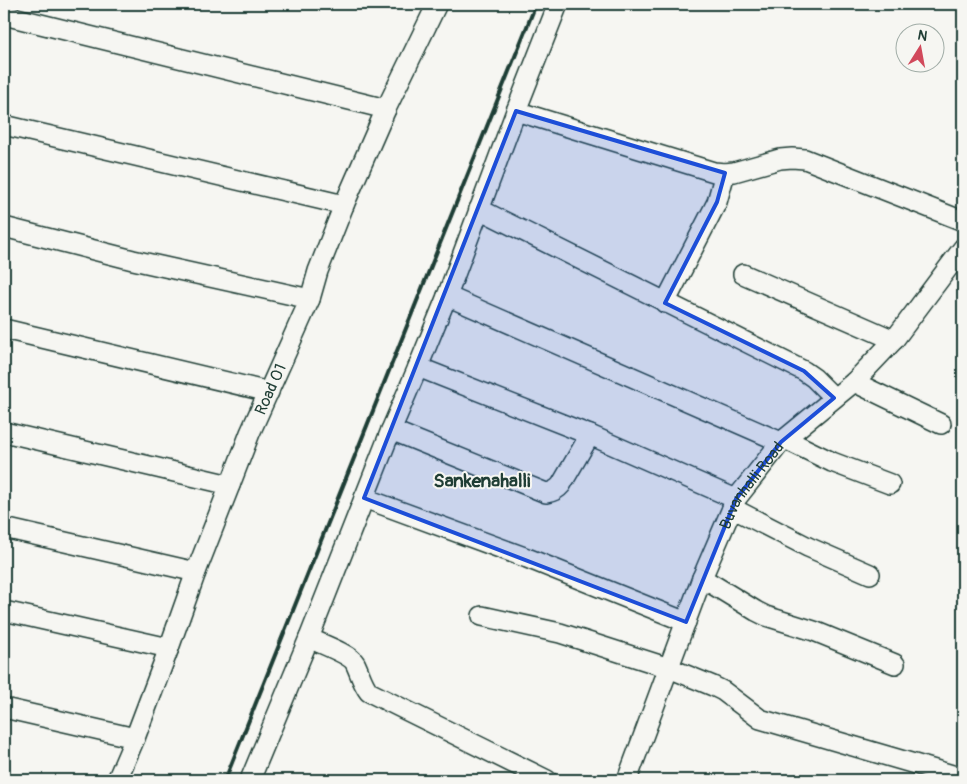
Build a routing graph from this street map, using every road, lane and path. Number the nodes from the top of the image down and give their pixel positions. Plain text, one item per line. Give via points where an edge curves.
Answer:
1 (437, 4) edge
2 (558, 4) edge
3 (4, 15) edge
4 (386, 109) junction
5 (516, 111) junction
6 (4, 125) edge
7 (725, 173) junction
8 (344, 205) junction
9 (479, 209) junction
10 (963, 221) edge
11 (4, 227) edge
12 (963, 248) edge
13 (743, 274) dead end
14 (446, 296) junction
15 (310, 299) junction
16 (665, 303) junction
17 (4, 329) edge
18 (894, 340) junction
19 (418, 367) junction
20 (854, 382) junction
21 (269, 392) junction
22 (834, 398) junction
23 (941, 424) dead end
24 (391, 430) junction
25 (4, 432) edge
26 (590, 436) junction
27 (783, 440) junction
28 (890, 484) dead end
29 (230, 485) junction
30 (364, 498) junction
31 (734, 504) junction
32 (4, 528) edge
33 (196, 572) junction
34 (870, 574) dead end
35 (702, 578) junction
36 (4, 611) edge
37 (482, 616) dead end
38 (686, 622) junction
39 (309, 638) junction
40 (169, 648) junction
41 (895, 664) dead end
42 (669, 668) junction
43 (4, 708) edge
44 (135, 738) junction
45 (963, 778) edge
46 (117, 780) edge
47 (250, 780) edge
48 (547, 780) edge
49 (627, 780) edge

1 - 4 street, Road 01
2 - 5 street
3 - 4 street
4 - 8 street, Road 01
5 - 7 street
5 - 9 street
6 - 8 street
7 - 10 street via 780,159 805,159
7 - 16 street via 717,202
8 - 15 street, Road 01
9 - 14 street
9 - 16 street
11 - 15 street via 133,260
12 - 18 street, Buvanhalli Road
13 - 18 street
14 - 19 street
14 - 27 street
15 - 21 street, Road 01
16 - 22 street via 804,371
17 - 21 street
18 - 20 street, Buvanhalli Road
19 - 24 street
19 - 26 street
20 - 22 street, Buvanhalli Road
20 - 23 street
21 - 29 street, Road 01
22 - 27 street, Buvanhalli Road
24 - 26 street via 546,493 552,493 561,485
24 - 30 street
25 - 29 street
26 - 31 street
27 - 28 street
27 - 31 street, Buvanhalli Road
29 - 33 street, Road 01
30 - 38 street via 527,558
30 - 39 street
31 - 34 street via 808,547
31 - 35 street, Buvanhalli Road
32 - 33 street
33 - 40 street, Road 01
35 - 38 street, Buvanhalli Road
35 - 41 street via 766,616 814,631
36 - 40 street
37 - 42 street via 560,633
38 - 42 street, Buvanhalli Road
39 - 47 street
39 - 48 street via 354,661 369,692
40 - 44 street, Road 01
42 - 45 street via 722,691 760,719
42 - 49 street, Buvanhalli Road
43 - 44 street
44 - 46 street, Road 01

